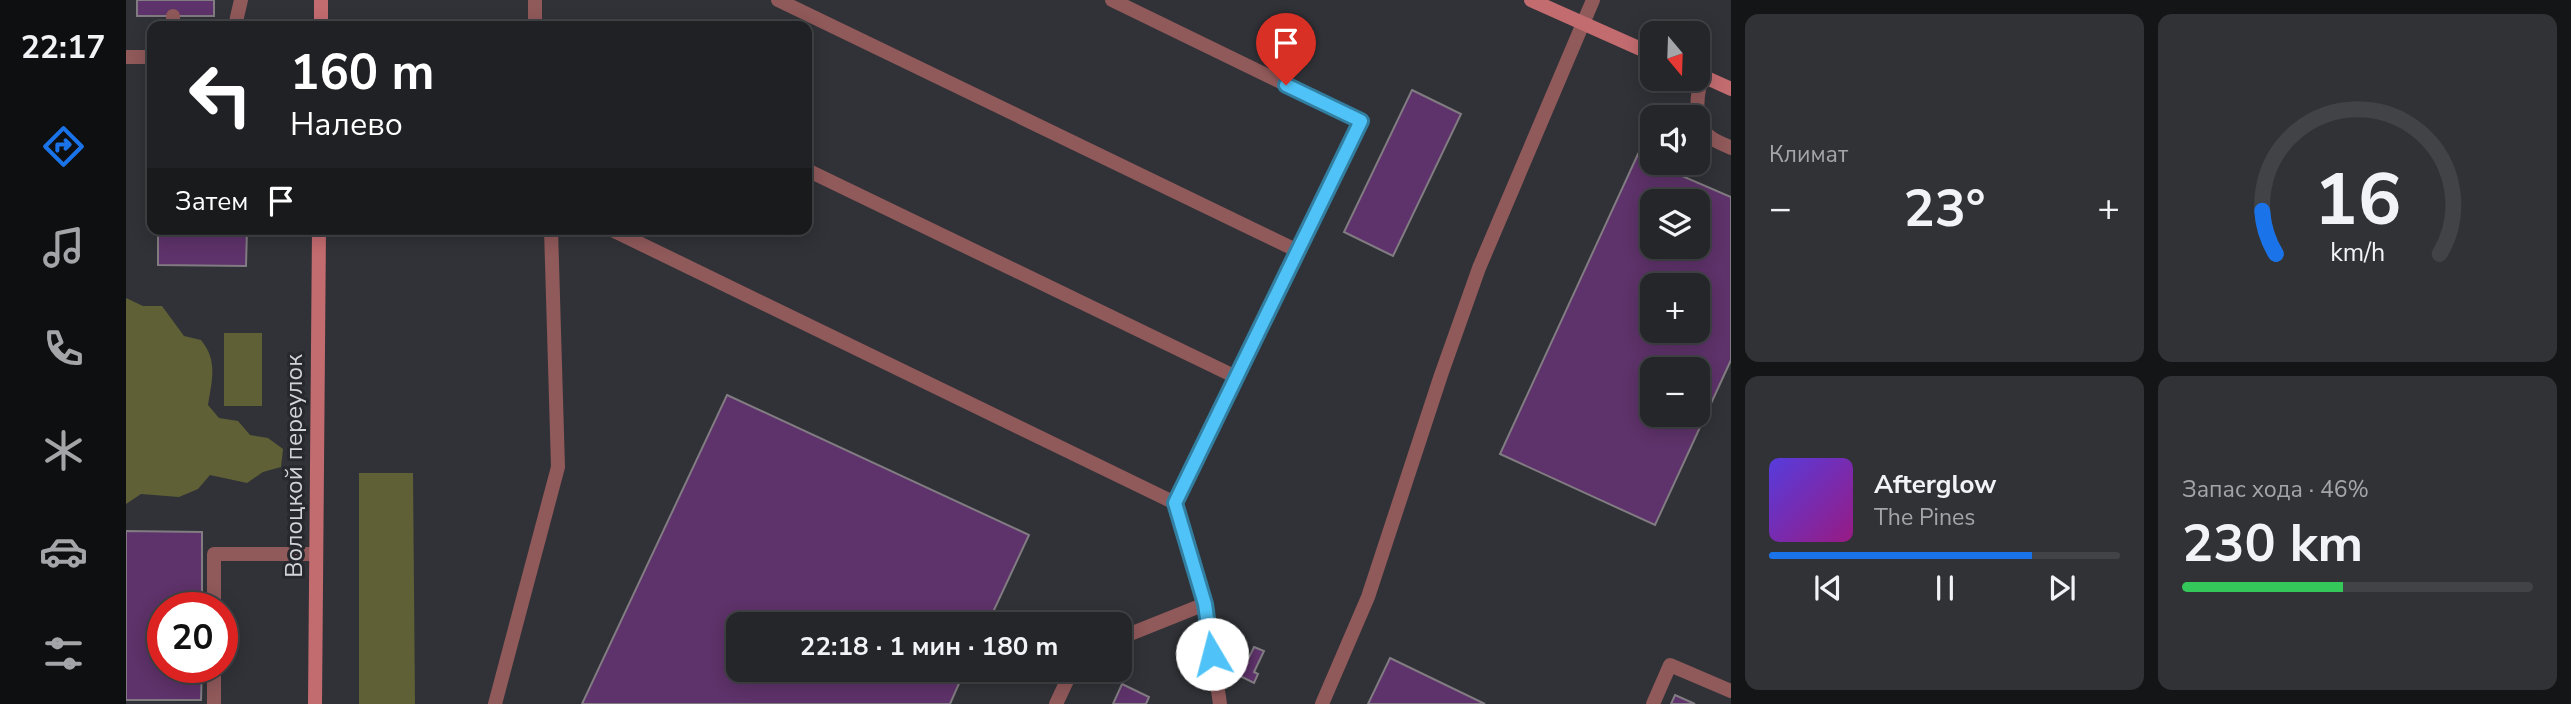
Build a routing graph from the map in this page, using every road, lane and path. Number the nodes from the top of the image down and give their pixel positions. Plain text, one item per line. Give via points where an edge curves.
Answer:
1 (241, 0) edge
2 (321, 0) edge
3 (535, 0) edge
4 (778, 0) edge
5 (1112, 0) edge
6 (1531, 0) edge
7 (1592, 0) edge
8 (236, 21) edge
9 (321, 21) edge
10 (535, 21) edge
11 (1584, 23) junction
12 (1640, 49) edge
13 (126, 57) edge
14 (147, 57) edge
15 (1710, 80) edge
16 (1731, 89) edge
17 (1698, 91) edge
18 (1731, 148) edge
19 (812, 172) edge
20 (319, 235) edge
21 (551, 235) edge
22 (622, 235) edge
23 (1298, 251) junction
24 (1236, 377) junction
25 (1175, 503) junction
26 (316, 554) junction
27 (214, 592) edge
28 (1205, 604) junction
29 (1132, 633) edge
30 (1066, 682) edge
31 (214, 683) edge
32 (1731, 691) edge
33 (214, 704) edge
34 (315, 704) edge
35 (495, 704) edge
36 (1056, 704) edge
37 (1220, 704) edge
38 (1322, 704) edge
39 (1653, 704) edge

1 - 8 lane
2 - 9 street
3 - 10 lane
4 - 23 lane
5 - 23 lane via 1361,121
6 - 11 street
7 - 11 lane
11 - 12 street
11 - 38 lane via 1479,268 1368,597
13 - 14 lane
15 - 16 street
17 - 18 lane via 1703,130
19 - 24 lane
20 - 26 street, Волоцкой переулок
21 - 35 lane via 558,467
22 - 25 lane
23 - 24 lane
24 - 25 lane
25 - 28 lane
26 - 27 lane via 214,554
26 - 34 street, Волоцкой переулок
28 - 29 lane
28 - 37 lane
30 - 36 lane
31 - 33 lane
32 - 39 lane via 1670,665

